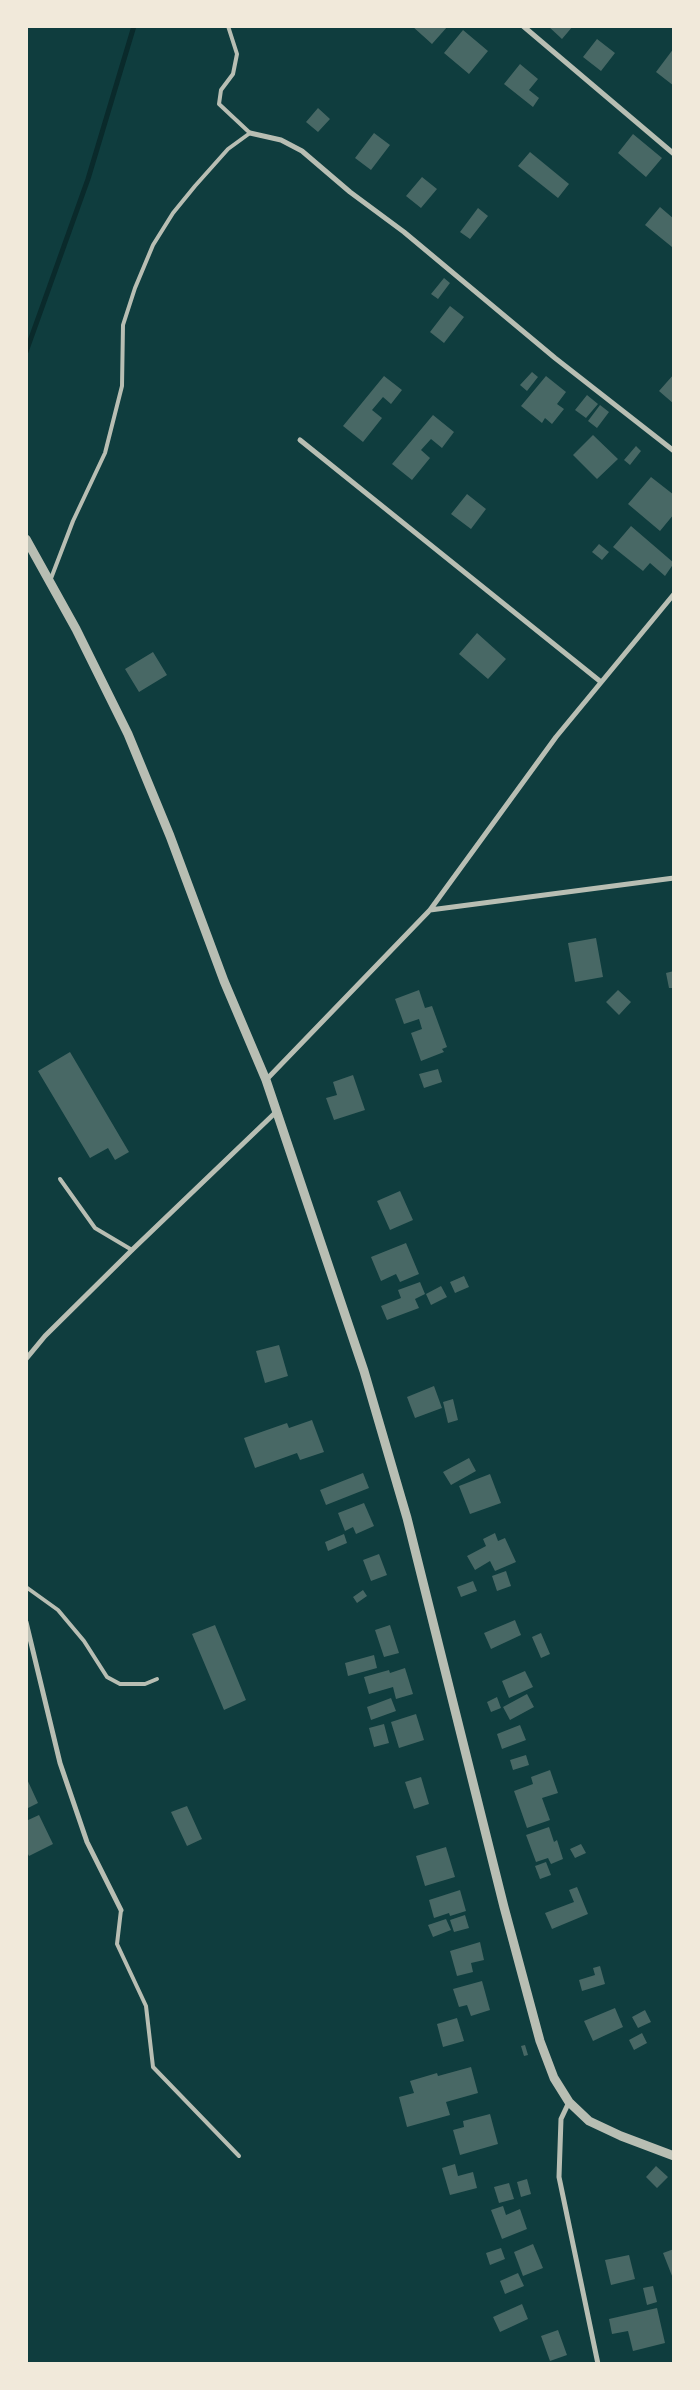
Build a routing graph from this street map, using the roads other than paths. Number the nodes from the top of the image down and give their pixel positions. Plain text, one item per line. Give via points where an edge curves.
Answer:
1 (228, 26) edge
2 (523, 26) edge
3 (250, 133) junction
4 (674, 154) edge
5 (300, 440) dead end
6 (674, 451) edge
7 (26, 539) edge
8 (50, 581) junction
9 (674, 594) edge
10 (601, 682) junction
11 (674, 878) edge
12 (430, 910) junction
13 (266, 1080) junction
14 (276, 1112) junction
15 (60, 1179) dead end
16 (132, 1250) junction
17 (26, 1359) edge
18 (26, 1587) edge
19 (26, 1622) edge
20 (157, 1679) dead end
21 (121, 1910) joint
22 (569, 2102) junction
23 (239, 2156) dead end
24 (674, 2156) edge
25 (598, 2364) edge

1 - 3 lane via 237,54 233,74 221,90 219,104
2 - 4 street
3 - 6 street via 281,140 302,151
3 - 8 lane via 228,149 195,186 153,245 123,325 122,386 105,454 73,521
5 - 10 street
7 - 8 street
8 - 13 street via 128,734
9 - 10 street
10 - 12 street via 556,737
11 - 12 street
12 - 13 street
13 - 14 street
14 - 16 street
14 - 22 street via 367,1381 407,1518 540,2041 554,2078
15 - 16 lane via 95,1228
16 - 17 street
18 - 20 lane via 58,1610 84,1640 107,1677 120,1684 144,1684
19 - 21 street via 60,1762 87,1842
21 - 23 lane via 117,1944 146,2006 153,2067
22 - 24 street via 589,2121
22 - 25 street via 561,2119 559,2177

